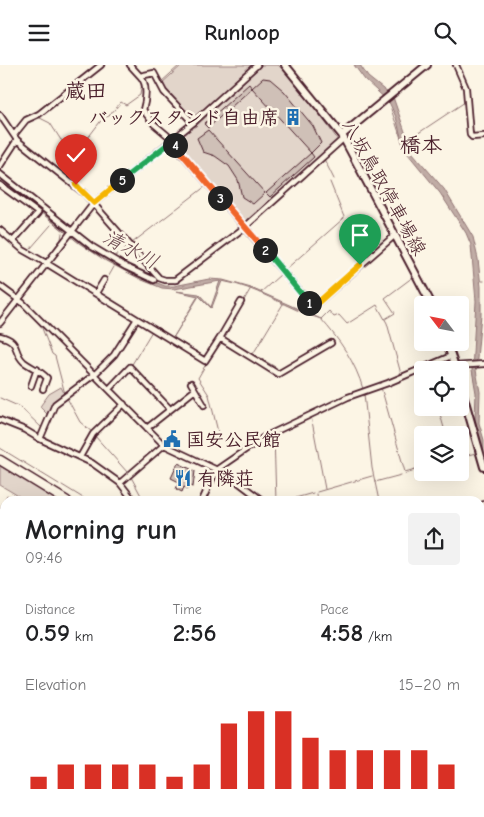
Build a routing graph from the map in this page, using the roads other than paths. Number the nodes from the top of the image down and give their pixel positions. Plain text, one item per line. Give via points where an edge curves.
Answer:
1 (101, 65) edge
2 (130, 65) edge
3 (257, 65) edge
4 (285, 65) edge
5 (427, 65) edge
6 (456, 65) edge
7 (140, 76) junction
8 (0, 115) edge
9 (193, 123) junction
10 (14, 135) junction
11 (484, 136) edge
12 (342, 137) junction
13 (17, 140) junction
14 (172, 141) junction
15 (0, 166) edge
16 (0, 174) edge
17 (0, 185) edge
18 (94, 203) junction
19 (245, 227) junction
20 (0, 230) edge
21 (70, 231) junction
22 (394, 236) junction
23 (13, 241) junction
24 (46, 263) junction
25 (104, 280) dead end
26 (154, 280) dead end
27 (0, 286) edge
28 (96, 293) junction
29 (427, 296) edge
30 (18, 300) junction
31 (241, 302) dead end
32 (137, 319) junction
33 (0, 323) edge
34 (0, 336) edge
35 (220, 338) junction
36 (331, 343) dead end
37 (449, 351) edge
38 (451, 356) junction
39 (453, 361) edge
40 (484, 364) edge
41 (469, 366) edge
42 (36, 369) junction
43 (95, 374) junction
44 (191, 383) dead end
45 (31, 386) dead end
46 (43, 389) dead end
47 (109, 389) junction
48 (195, 390) junction
49 (124, 404) junction
50 (204, 405) dead end
51 (170, 409) junction
52 (469, 413) edge
53 (0, 420) edge
54 (147, 428) junction
55 (40, 439) junction
56 (164, 445) junction
57 (80, 457) junction
58 (483, 458) edge
59 (0, 459) edge
60 (484, 467) edge
61 (216, 470) junction
62 (120, 483) junction
63 (59, 496) edge
64 (130, 496) edge
65 (204, 496) edge
66 (257, 496) edge

1 - 10 street via 39,114 26,120
2 - 7 street
3 - 9 street
4 - 12 main road, 八坂鳥取停車場線
5 - 12 main road
6 - 11 street via 466,88 470,135
7 - 9 street via 154,73 164,92
7 - 14 street via 145,84 143,110
8 - 10 street
9 - 14 street
10 - 13 street
12 - 19 street
12 - 22 main road, 八坂鳥取停車場線
13 - 15 street
13 - 18 street via 76,185
14 - 18 street
14 - 19 street
16 - 21 street
17 - 23 street via 38,213
18 - 19 street via 159,278 165,280 176,280
18 - 21 street
19 - 22 street via 313,307
20 - 23 street
21 - 24 street
21 - 26 street via 112,259
22 - 29 main road, 八坂鳥取停車場線
23 - 24 street
24 - 28 street
24 - 30 street
25 - 28 street
27 - 30 street
28 - 32 street
30 - 33 street
30 - 43 street
31 - 35 street
32 - 35 street via 205,361
32 - 43 street via 114,355
34 - 42 street via 15,343 22,361
35 - 36 street via 278,374
37 - 38 main road
38 - 39 main road
38 - 61 street via 285,426
40 - 41 street
42 - 45 street
42 - 46 street via 47,378
43 - 47 street
43 - 55 street via 55,404
44 - 48 street
47 - 49 street
47 - 51 street via 130,367
48 - 50 street
48 - 51 street
49 - 54 street
49 - 57 street via 93,434
51 - 54 street
52 - 58 main road
53 - 55 street
54 - 56 street
55 - 57 street
56 - 61 street
56 - 62 street
57 - 62 street
58 - 60 main road
59 - 63 highway
61 - 65 street
61 - 66 street
62 - 64 street

